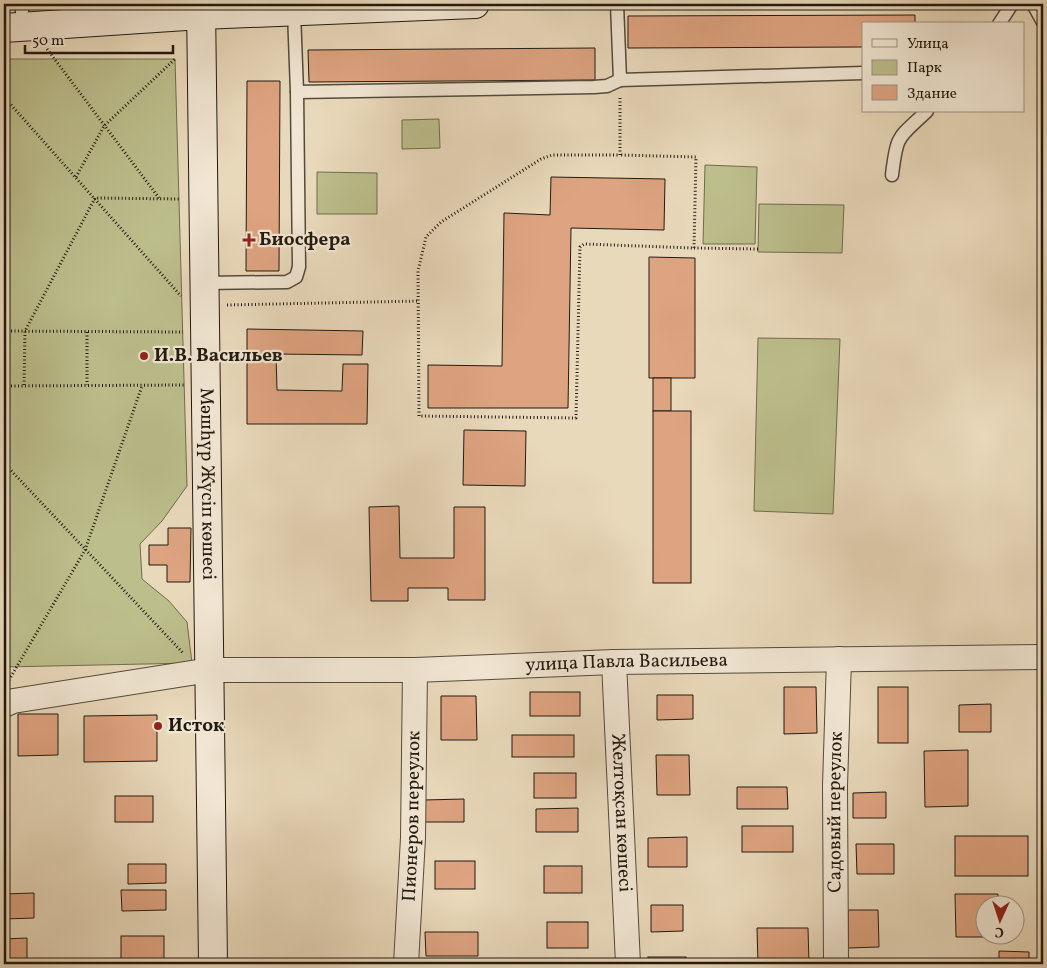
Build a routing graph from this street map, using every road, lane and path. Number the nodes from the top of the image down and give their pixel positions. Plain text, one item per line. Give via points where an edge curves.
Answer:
1 (475, 4) edge
2 (617, 4) edge
3 (1012, 4) edge
4 (1033, 4) edge
5 (429, 5) edge
6 (364, 6) edge
7 (201, 9) edge
8 (294, 12) junction
9 (16, 20) edge
10 (1000, 22) edge
11 (1043, 22) edge
12 (54, 59) dead end
13 (175, 59) dead end
14 (862, 74) edge
15 (620, 80) junction
16 (297, 92) junction
17 (4, 96) edge
18 (926, 112) edge
19 (104, 126) junction
20 (620, 155) junction
21 (892, 174) dead end
22 (76, 177) junction
23 (95, 198) junction
24 (159, 198) junction
25 (179, 198) dead end
26 (694, 248) junction
27 (758, 249) dead end
28 (204, 294) junction
29 (419, 301) junction
30 (4, 331) edge
31 (25, 331) junction
32 (87, 332) junction
33 (191, 332) dead end
34 (24, 385) junction
35 (87, 385) junction
36 (192, 385) dead end
37 (4, 386) edge
38 (142, 386) junction
39 (4, 463) edge
40 (86, 550) junction
41 (185, 656) dead end
42 (1043, 657) edge
43 (839, 659) junction
44 (614, 662) junction
45 (210, 670) junction
46 (415, 670) junction
47 (8, 681) dead end
48 (4, 705) edge
49 (214, 964) edge
50 (406, 964) edge
51 (628, 964) edge
52 (836, 964) edge

1 - 5 street
2 - 15 lane
3 - 10 lane
4 - 11 lane
5 - 6 street
6 - 8 street
7 - 8 street
7 - 9 street
7 - 28 street, Мәшһүр Жүсіп көшесі
8 - 16 lane
12 - 19 path
13 - 19 path
14 - 15 lane
15 - 16 lane via 594,87
15 - 20 path
16 - 28 lane via 299,266 296,277 287,282
17 - 22 path
18 - 21 lane via 896,143
19 - 22 path
19 - 24 path
20 - 26 path via 696,157
20 - 29 path via 546,156 440,222 426,237 421,252
22 - 23 path
23 - 24 path
23 - 28 path via 190,306
23 - 31 path
24 - 25 path
26 - 27 path
26 - 29 path via 584,244 580,247 576,418 419,416
28 - 29 path
28 - 45 street, Мәшһүр Жүсіп көшесі
30 - 31 path
31 - 32 path
31 - 34 path
32 - 33 path
32 - 35 path
34 - 35 path
34 - 37 path
35 - 38 path
36 - 38 path
38 - 40 path
39 - 40 path
40 - 41 path
40 - 47 path
42 - 43 street, улица Павла Васильева
43 - 44 street, улица Павла Васильева
43 - 52 street, Садовый переулок via 835,786
44 - 46 street, улица Павла Васильева
44 - 51 street, Желтоқсан көшесі
45 - 46 street, улица Павла Васильева
45 - 48 street, улица Павла Васильева
45 - 49 street, Мәшһүр Жүсіп көшесі
46 - 50 street, Пионеров переулок via 413,838

